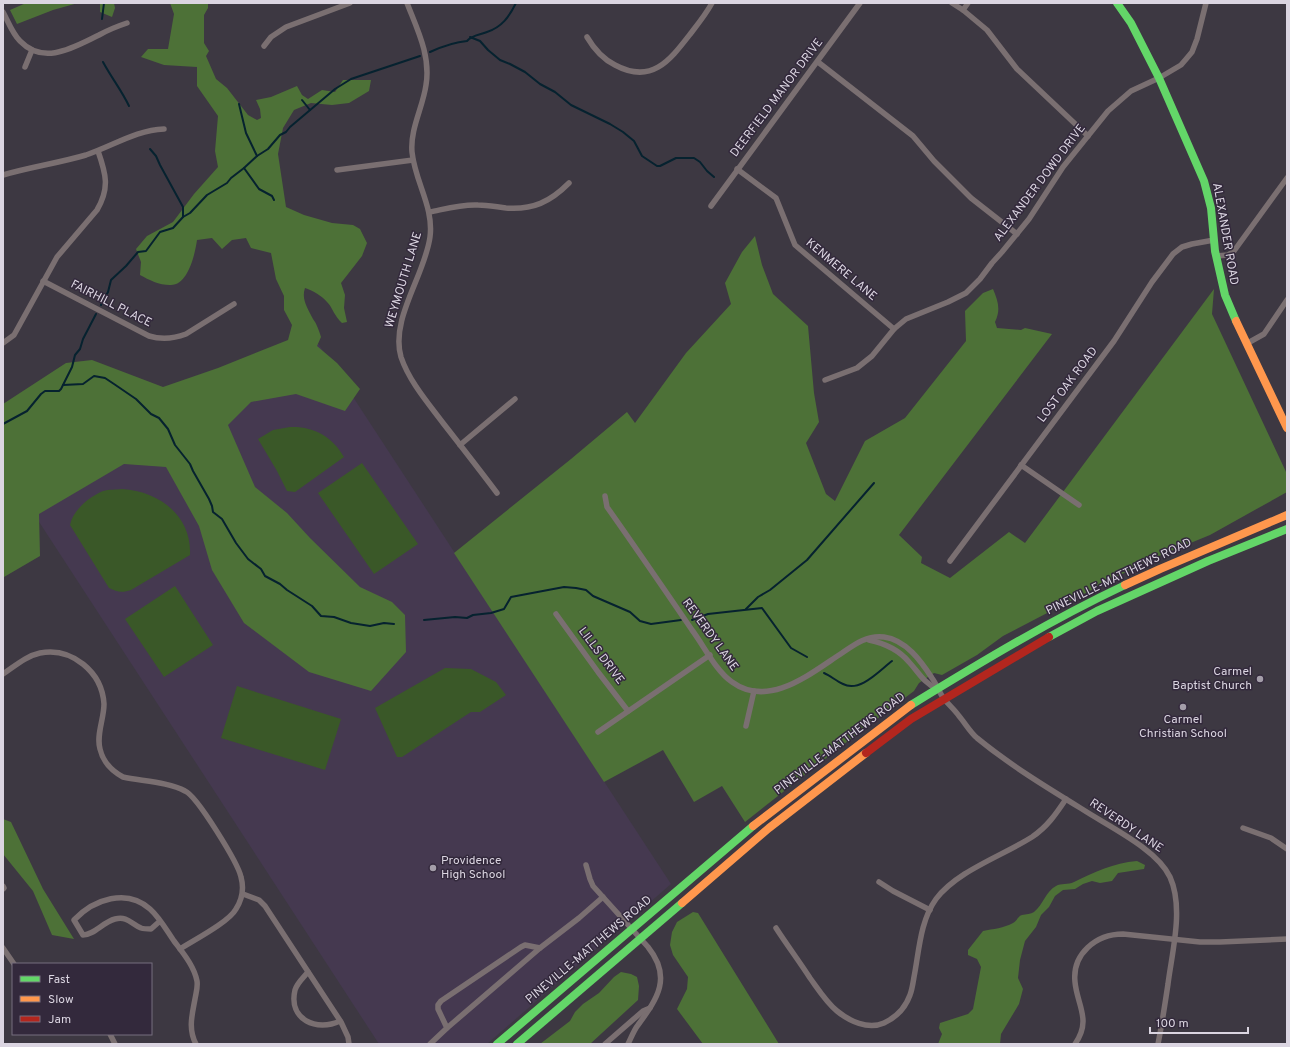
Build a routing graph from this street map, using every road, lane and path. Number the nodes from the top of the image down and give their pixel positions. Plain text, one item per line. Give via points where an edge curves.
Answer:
1 (350, 3) edge
2 (407, 3) edge
3 (712, 3) edge
4 (860, 3) edge
5 (952, 3) edge
6 (968, 3) edge
7 (1117, 3) edge
8 (1206, 3) edge
9 (963, 10) junction
10 (3, 12) edge
11 (128, 23) dead end
12 (588, 37) dead end
13 (264, 46) dead end
14 (32, 50) junction
15 (818, 62) junction
16 (25, 67) dead end
17 (1159, 78) junction
18 (164, 129) dead end
19 (1088, 136) junction
20 (98, 151) junction
21 (413, 160) junction
22 (337, 170) dead end
23 (737, 170) junction
24 (3, 175) edge
25 (1287, 178) edge
26 (569, 183) dead end
27 (710, 206) dead end
28 (430, 212) junction
29 (1017, 234) junction
30 (1214, 240) junction
31 (1216, 256) junction
32 (43, 281) junction
33 (1287, 300) edge
34 (234, 304) dead end
35 (894, 329) junction
36 (3, 343) edge
37 (1246, 344) junction
38 (825, 380) dead end
39 (515, 399) dead end
40 (1287, 428) edge
41 (460, 445) junction
42 (1022, 465) junction
43 (497, 493) dead end
44 (605, 496) dead end
45 (1079, 505) dead end
46 (1287, 515) edge
47 (1287, 529) edge
48 (950, 561) dead end
49 (556, 614) dead end
50 (863, 639) junction
51 (710, 655) junction
52 (3, 674) edge
53 (938, 690) junction
54 (754, 691) junction
55 (944, 700) junction
56 (628, 711) junction
57 (746, 726) dead end
58 (598, 732) dead end
59 (1066, 799) junction
60 (1243, 828) dead end
61 (1287, 849) edge
62 (586, 866) dead end
63 (879, 882) dead end
64 (243, 894) junction
65 (603, 897) junction
66 (930, 910) junction
67 (160, 921) junction
68 (776, 928) dead end
69 (637, 934) junction
70 (1174, 939) junction
71 (1287, 939) edge
72 (3, 948) edge
73 (540, 948) junction
74 (180, 950) junction
75 (13, 963) edge
76 (308, 972) junction
77 (650, 1007) junction
78 (340, 1021) junction
79 (447, 1028) junction
80 (633, 1033) junction
81 (110, 1035) edge
82 (607, 1043) edge
83 (115, 1044) edge
84 (196, 1044) edge
85 (349, 1044) edge
86 (430, 1044) edge
87 (497, 1044) edge
88 (517, 1044) edge
89 (628, 1044) edge
90 (632, 1044) edge
91 (1075, 1044) edge
92 (1158, 1044) edge

1 - 13 street via 286,27 270,37
2 - 21 street, WEYMOUTH LANE via 424,49 427,73 413,137
3 - 12 street via 672,58 649,71 631,71 610,62 595,49
4 - 15 street, DEERFIELD MANOR DRIVE
5 - 9 street
6 - 9 street
7 - 17 main road, ALEXANDER ROAD
8 - 17 street, ALEXANDER DOWD DRIVE via 1192,52 1181,65
9 - 19 street via 987,30 1017,69
10 - 14 street via 14,35
11 - 14 street via 61,53 51,54
14 - 16 street
15 - 23 street, DEERFIELD MANOR DRIVE
15 - 29 street via 913,136 971,198
17 - 19 street, ALEXANDER DOWD DRIVE via 1131,91 1108,111
17 - 30 main road, ALEXANDER ROAD via 1204,181 1211,208
18 - 20 street via 138,133
19 - 29 street, ALEXANDER DOWD DRIVE via 1063,167
20 - 24 street
20 - 32 street via 106,182 102,202 57,257
21 - 22 street
21 - 28 street, WEYMOUTH LANE
23 - 27 street, DEERFIELD MANOR DRIVE
23 - 35 street, KENMERE LANE via 776,198 795,245
25 - 31 street via 1234,251 1228,255
26 - 28 street via 550,199 526,207 473,205
28 - 41 street, WEYMOUTH LANE via 428,245 402,321 399,342 404,365 412,379
29 - 35 street, ALEXANDER DOWD DRIVE via 966,293 906,318
30 - 31 main road, ALEXANDER ROAD
30 - 42 street, LOST OAK ROAD via 1182,247 1173,254 1114,342
31 - 37 main road, ALEXANDER ROAD via 1225,295
32 - 34 street, FAIRHILL PLACE via 149,336 163,339 186,334
32 - 36 street via 14,335
33 - 37 street via 1264,334
35 - 38 street, ALEXANDER DOWD DRIVE via 872,356 857,368
37 - 40 main road, ALEXANDER ROAD
39 - 41 street
41 - 43 street, WEYMOUTH LANE
42 - 45 street
42 - 48 street, LOST OAK ROAD
44 - 51 street, REVERDY LANE via 607,507
46 - 53 main road, PINEVILLE-MATTHEWS ROAD via 1092,601 993,655
47 - 55 main road, PINEVILLE-MATTHEWS ROAD via 1186,570 1097,612 1018,655
49 - 56 street, LILLS DRIVE
50 - 53 street, REVERDY LANE via 881,643 897,652 928,684
50 - 53 street, REVERDY LANE via 883,637 896,640 907,647 933,679
50 - 54 street, REVERDY LANE via 785,687 765,692
51 - 54 street, REVERDY LANE via 718,668 732,682
51 - 56 street
52 - 64 street via 31,656 47,652 69,656 90,669 103,697 104,710 98,742 105,761 123,777 175,787 189,793 238,867
53 - 55 street, REVERDY LANE
53 - 69 main road, PINEVILLE-MATTHEWS ROAD via 905,709 761,819
54 - 57 street
55 - 59 street, REVERDY LANE via 976,737 998,755
55 - 69 main road, PINEVILLE-MATTHEWS ROAD via 911,719
56 - 58 street
59 - 66 street via 1047,826 947,888 935,900
59 - 70 street, REVERDY LANE via 1147,851 1164,867 1174,890
60 - 61 street via 1271,838
62 - 65 street via 590,879
63 - 66 street
64 - 74 street via 237,908 228,918
64 - 76 street via 259,900 265,906
65 - 69 street
65 - 73 street
66 - 68 street via 923,926 911,995 895,1018 879,1025 866,1025 850,1020 836,1010
67 - 67 street via 142,903 124,897 100,902 74,920 83,935 115,919 131,921 141,928 151,929
67 - 74 street
69 - 77 street via 656,957 661,973 660,988
69 - 87 main road, PINEVILLE-MATTHEWS ROAD
69 - 88 main road, PINEVILLE-MATTHEWS ROAD
70 - 71 street via 1200,942
70 - 91 street via 1113,935 1093,942 1085,950 1075,970 1075,983 1083,1015 1080,1034
70 - 92 street, REVERDY LANE
72 - 75 street
73 - 79 street
73 - 79 street via 525,945 521,947 441,1001 438,1009
74 - 84 street via 197,980 191,1020
76 - 78 street
76 - 78 street via 296,990 296,1010 303,1020 316,1025
77 - 80 street
77 - 82 street
78 - 85 street
79 - 86 street
80 - 89 street
80 - 90 street
81 - 83 street

